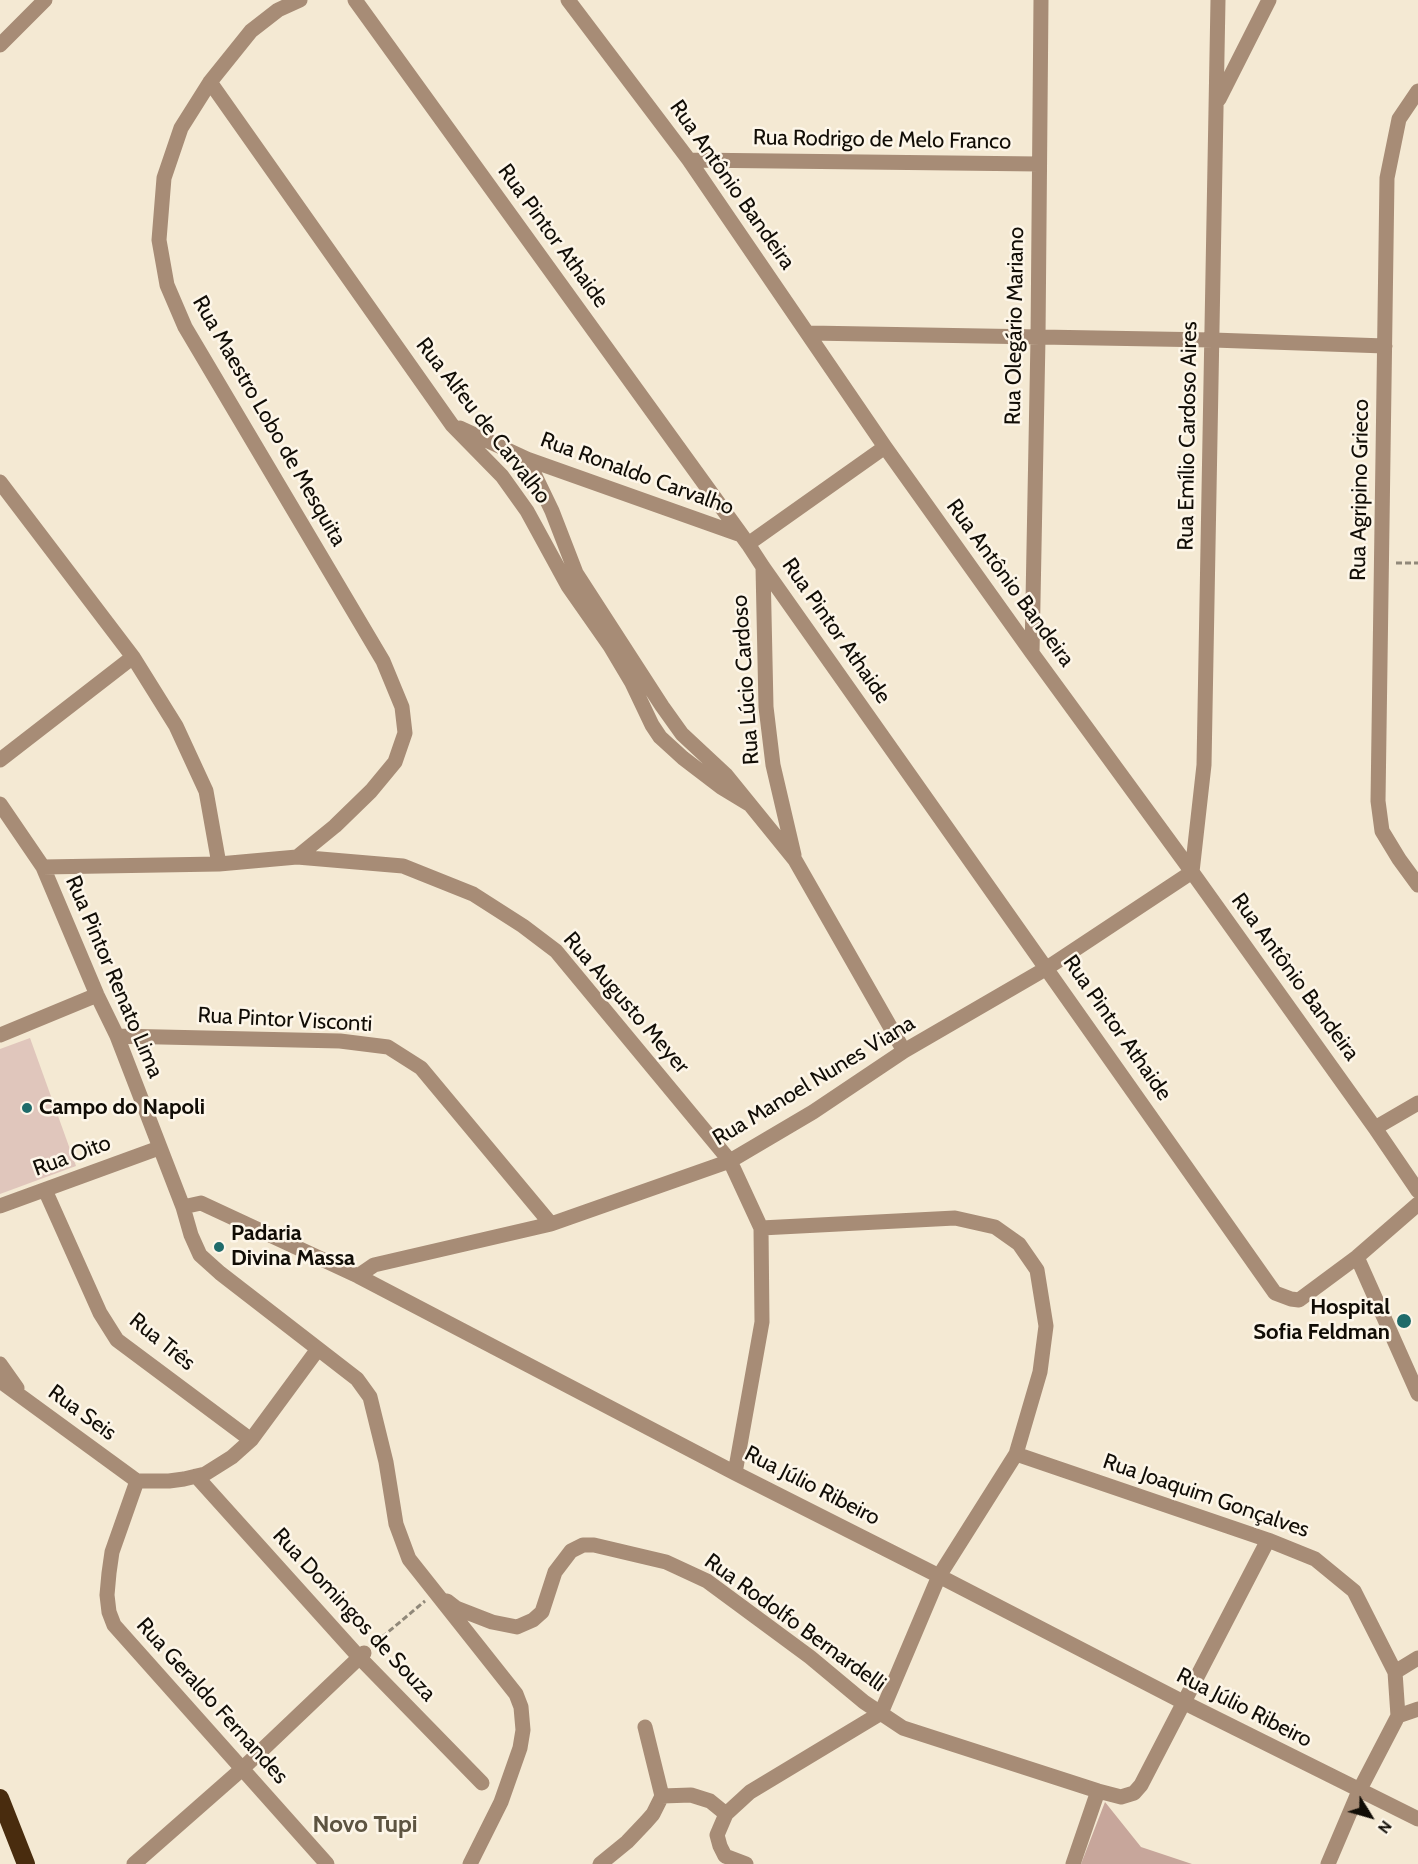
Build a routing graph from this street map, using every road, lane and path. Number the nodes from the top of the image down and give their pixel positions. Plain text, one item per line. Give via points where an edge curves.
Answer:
1 (45, 0) edge
2 (300, 0) edge
3 (355, 0) edge
4 (568, 0) edge
5 (1041, 0) edge
6 (1218, 0) edge
7 (1269, 0) edge
8 (0, 45) edge
9 (210, 82) junction
10 (1418, 91) edge
11 (1218, 102) junction
12 (689, 160) junction
13 (1039, 164) junction
14 (809, 333) junction
15 (1038, 338) junction
16 (1213, 340) junction
17 (1385, 346) junction
18 (452, 425) junction
19 (885, 447) junction
20 (527, 459) junction
21 (0, 482) edge
22 (745, 539) junction
23 (1382, 563) junction
24 (1418, 563) edge
25 (763, 567) junction
26 (1032, 653) junction
27 (133, 657) junction
28 (0, 760) edge
29 (0, 804) edge
30 (749, 804) junction
31 (297, 857) junction
32 (795, 860) junction
33 (219, 864) junction
34 (43, 867) junction
35 (1192, 872) junction
36 (1418, 885) edge
37 (1047, 968) junction
38 (97, 995) junction
39 (0, 1035) edge
40 (117, 1036) junction
41 (904, 1051) junction
42 (1418, 1103) edge
43 (1375, 1128) junction
44 (159, 1148) junction
45 (730, 1161) junction
46 (45, 1190) junction
47 (1418, 1191) edge
48 (1418, 1204) edge
49 (0, 1206) edge
50 (183, 1207) junction
51 (551, 1224) junction
52 (761, 1228) junction
53 (1357, 1257) junction
54 (358, 1276) junction
55 (318, 1349) junction
56 (0, 1364) edge
57 (0, 1381) edge
58 (1418, 1394) edge
59 (27, 1401) junction
60 (251, 1440) junction
61 (1016, 1454) junction
62 (735, 1473) junction
63 (196, 1476) junction
64 (136, 1481) junction
65 (1268, 1540) junction
66 (939, 1576) junction
67 (435, 1592) junction
68 (361, 1655) junction
69 (1418, 1658) edge
70 (1395, 1672) junction
71 (1183, 1702) junction
72 (1418, 1708) edge
73 (881, 1713) junction
74 (1398, 1716) junction
75 (645, 1727) dead end
76 (242, 1769) junction
77 (1098, 1791) junction
78 (1359, 1791) junction
79 (491, 1792) junction
80 (662, 1796) junction
81 (0, 1798) edge
82 (726, 1814) junction
83 (1418, 1820) edge
84 (26, 1864) edge
85 (134, 1864) edge
86 (327, 1864) edge
87 (470, 1864) edge
88 (600, 1864) edge
89 (746, 1864) edge
90 (1073, 1864) edge
91 (1328, 1864) edge

1 - 8 street
2 - 9 street, Rua Maestro Lobo de Mesquita via 278,10 251,31
3 - 22 street, Rua Pintor Athaide
4 - 12 street, Rua Antônio Bandeira
5 - 13 street, Rua Olegário Mariano
6 - 11 street, Rua Emílio Cardoso Aires
7 - 11 street
9 - 18 street, Rua Alfeu de Carvalho
9 - 31 street, Rua Maestro Lobo de Mesquita via 181,128 164,178 159,240 167,285 185,327 383,661 402,707 405,733 395,762 371,791
10 - 17 street, Rua Agripino Grieco via 1399,119 1387,178
11 - 16 street, Rua Emílio Cardoso Aires
12 - 13 street, Rua Rodrigo de Melo Franco
12 - 14 street, Rua Antônio Bandeira
13 - 15 street, Rua Olegário Mariano
14 - 15 street
14 - 19 street, Rua Antônio Bandeira
15 - 16 street
15 - 26 street, Rua Olegário Mariano
16 - 17 street
16 - 35 street, Rua Emílio Cardoso Aires via 1204,765
17 - 23 street, Rua Agripino Grieco
18 - 20 street, Rua Ronaldo Carvalho
18 - 30 street, Rua Alfeu de Carvalho via 502,476 527,511 568,586 632,683 660,737 683,759
19 - 22 street
19 - 26 street, Rua Antônio Bandeira
20 - 22 street, Rua Ronaldo Carvalho
20 - 30 street, Rua Alfeu de Carvalho via 576,573 682,734 726,775
21 - 27 street
22 - 25 street, Rua Pintor Athaide
23 - 24 path
23 - 36 street, Rua Agripino Grieco via 1378,801 1382,831
25 - 32 street, Rua Lúcio Cardoso via 771,754
25 - 37 street, Rua Pintor Athaide
26 - 35 street, Rua Antônio Bandeira
27 - 28 street
27 - 33 street via 176,726 206,791
29 - 34 street, Rua Pintor Renato Lima
30 - 32 street, Rua Alfeu de Carvalho
31 - 33 street, Rua Augusto Meyer
31 - 45 street, Rua Augusto Meyer via 403,866 472,894 523,926 556,951
32 - 41 street, Rua Alfeu de Carvalho
33 - 34 street, Rua Augusto Meyer
34 - 38 street, Rua Pintor Renato Lima
35 - 37 street, Rua Manoel Nunes Viana
35 - 43 street, Rua Antônio Bandeira
37 - 41 street, Rua Manoel Nunes Viana
37 - 53 street, Rua Pintor Athaide via 1275,1293 1299,1300
38 - 39 street
38 - 40 street, Rua Pintor Renato Lima
40 - 44 street, Rua Pintor Renato Lima
40 - 51 street, Rua Pintor Visconti via 340,1041 387,1047 421,1068
41 - 45 street, Rua Manoel Nunes Viana
42 - 43 street
43 - 47 street, Rua Antônio Bandeira
44 - 46 street, Rua Oito
44 - 50 street, Rua Pintor Renato Lima
45 - 51 street, Rua Manoel Nunes Viana
45 - 52 street, Rua Augusto Meyer
46 - 49 street, Rua Oito
46 - 60 street, Rua Três via 100,1313 117,1340
48 - 53 street
50 - 54 street, Rua Júlio Ribeiro via 201,1203
50 - 55 street, Rua Pintor Renato Lima via 200,1255
51 - 54 street, Rua Manoel Nunes Viana via 374,1265
52 - 61 street via 955,1218 995,1227 1019,1244 1037,1270 1046,1326 1040,1372
52 - 62 street via 762,1322
53 - 58 street
54 - 62 street, Rua Júlio Ribeiro
55 - 60 street
55 - 67 street, Rua Pintor Renato Lima via 357,1379 370,1396 396,1524 409,1559
56 - 59 street
57 - 59 street, Rua Seis
59 - 64 street, Rua Seis
60 - 63 street via 218,1467
61 - 65 street, Rua Joaquim Gonçalves
61 - 66 street
62 - 66 street, Rua Júlio Ribeiro
63 - 64 street
63 - 68 street, Rua Domingos de Souza
64 - 76 street, Rua Geraldo Fernandes via 112,1552 109,1612 114,1625
65 - 70 street, Rua Joaquim Gonçalves via 1315,1559 1354,1591
65 - 71 street
66 - 71 street, Rua Júlio Ribeiro
66 - 73 street
67 - 68 path
67 - 73 street, Rua Rodolfo Bernardelli via 456,1608 517,1627 542,1612 555,1572 572,1551 583,1545 666,1562 707,1581
67 - 79 street, Rua Pintor Renato Lima via 512,1687 521,1707 520,1748
68 - 76 street
68 - 79 street, Rua Domingos de Souza
69 - 70 street
70 - 74 street
71 - 77 street, Rua Rodolfo Bernardelli via 1142,1785 1121,1797
71 - 78 street, Rua Júlio Ribeiro
72 - 74 street
73 - 77 street, Rua Rodolfo Bernardelli via 903,1728
73 - 82 street via 750,1792
74 - 78 street
75 - 80 street
76 - 85 street
76 - 86 street, Rua Geraldo Fernandes
77 - 90 street
78 - 83 street, Rua Júlio Ribeiro
78 - 91 street
79 - 87 street, Rua Pintor Renato Lima
80 - 82 street via 692,1795 710,1801
80 - 88 street via 646,1822
81 - 84 highway
82 - 89 street via 717,1835 720,1846 725,1856

